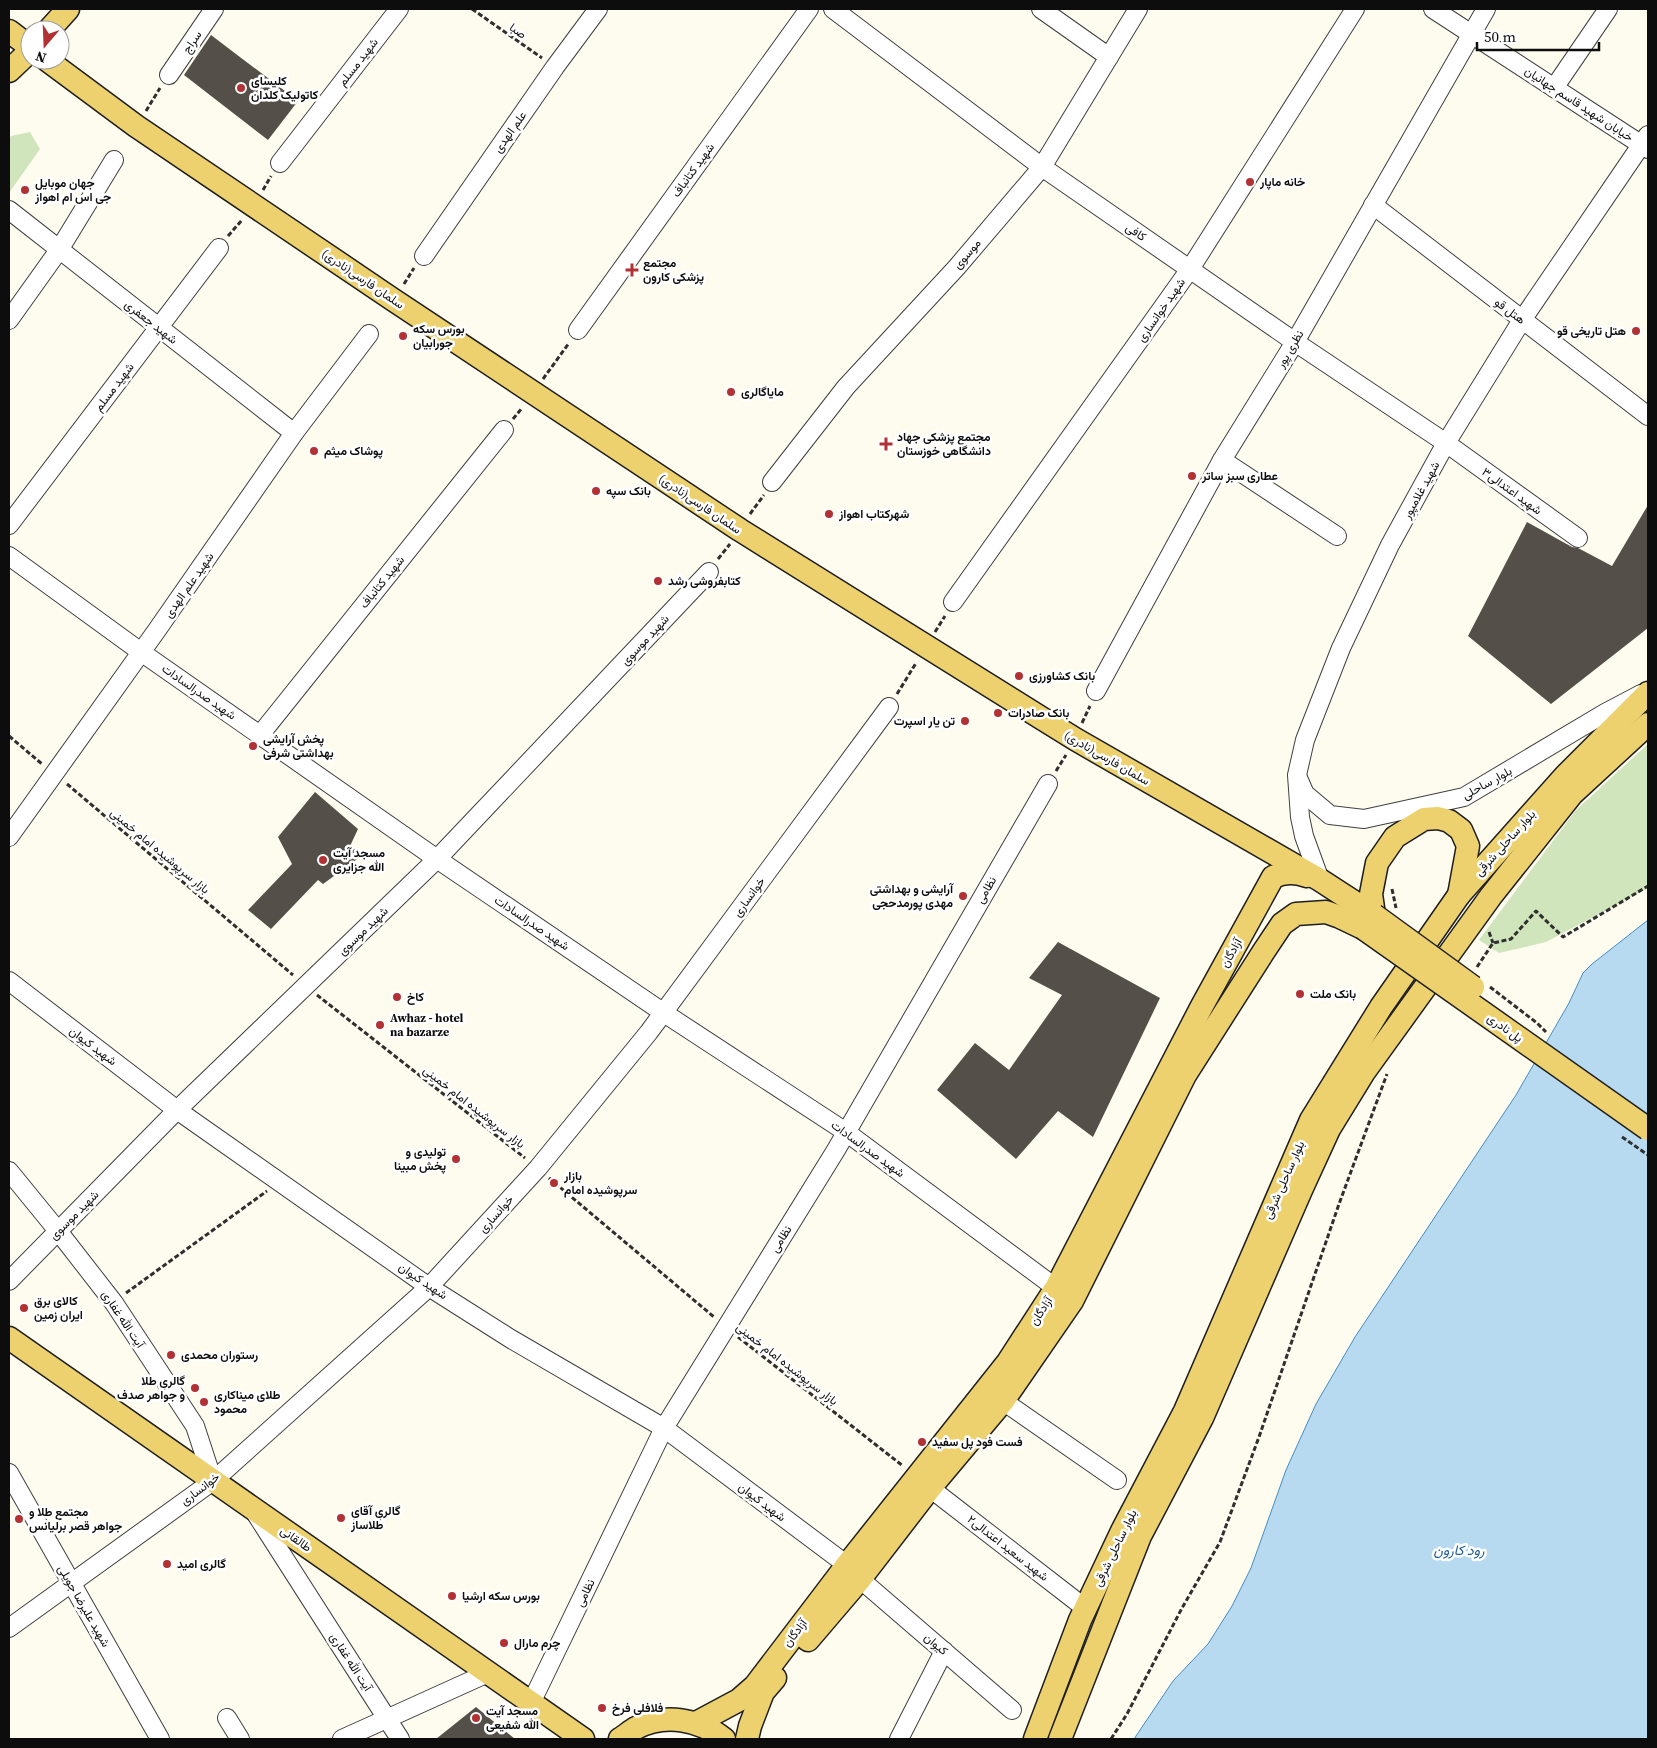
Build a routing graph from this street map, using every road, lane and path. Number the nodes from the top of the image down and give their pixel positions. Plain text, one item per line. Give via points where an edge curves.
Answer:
1 (68, 9) edge
2 (214, 9) edge
3 (399, 9) edge
4 (472, 9) edge
5 (598, 9) edge
6 (809, 9) edge
7 (833, 9) edge
8 (1041, 9) edge
9 (1138, 9) edge
10 (1355, 9) edge
11 (1433, 9) edge
12 (1486, 9) edge
13 (1608, 9) edge
14 (58, 20) edge
15 (9, 31) edge
16 (1471, 33) junction
17 (20, 40) edge
18 (1109, 57) junction
19 (20, 59) edge
20 (555, 67) junction
21 (61, 70) edge
22 (9, 71) edge
23 (169, 75) dead end
24 (1554, 88) junction
25 (1646, 143) edge
26 (114, 160) dead end
27 (280, 163) dead end
28 (1042, 167) junction
29 (1373, 206) junction
30 (9, 210) edge
31 (219, 248) dead end
32 (59, 250) junction
33 (424, 256) dead end
34 (1190, 268) junction
35 (9, 320) edge
36 (1522, 320) junction
37 (158, 328) junction
38 (578, 330) dead end
39 (369, 334) dead end
40 (1295, 342) junction
41 (1648, 416) edge
42 (504, 430) dead end
43 (294, 433) junction
44 (1446, 443) junction
45 (1222, 460) junction
46 (772, 482) dead end
47 (9, 525) edge
48 (1337, 536) dead end
49 (1578, 538) dead end
50 (9, 556) edge
51 (709, 572) dead end
52 (953, 602) dead end
53 (141, 652) junction
54 (1096, 691) dead end
55 (1648, 691) edge
56 (889, 707) dead end
57 (1648, 724) edge
58 (260, 735) junction
59 (9, 736) edge
60 (55, 774) junction
61 (1297, 775) junction
62 (1048, 784) dead end
63 (9, 837) edge
64 (437, 859) junction
65 (1377, 863) junction
66 (1320, 880) junction
67 (1648, 886) edge
68 (1459, 895) junction
69 (1396, 910) dead end
70 (1368, 921) junction
71 (1473, 974) dead end
72 (9, 982) edge
73 (306, 986) junction
74 (1488, 986) dead end
75 (664, 1013) junction
76 (1548, 1034) dead end
77 (1390, 1068) dead end
78 (177, 1110) junction
79 (1648, 1113) edge
80 (1648, 1129) edge
81 (846, 1132) junction
82 (538, 1168) junction
83 (9, 1171) edge
84 (280, 1181) junction
85 (58, 1231) junction
86 (9, 1281) edge
87 (429, 1287) junction
88 (1056, 1288) junction
89 (114, 1303) junction
90 (726, 1327) junction
91 (9, 1338) edge
92 (1004, 1401) junction
93 (664, 1428) junction
94 (9, 1473) edge
95 (1117, 1480) dead end
96 (213, 1481) junction
97 (923, 1482) junction
98 (253, 1509) junction
99 (853, 1572) junction
100 (71, 1584) junction
101 (1085, 1608) junction
102 (9, 1628) edge
103 (944, 1651) junction
104 (488, 1673) junction
105 (531, 1703) junction
106 (1012, 1710) dead end
107 (227, 1718) dead end
108 (387, 1719) junction
109 (696, 1723) junction
110 (160, 1739) edge
111 (240, 1739) edge
112 (342, 1739) edge
113 (400, 1739) edge
114 (583, 1739) edge
115 (620, 1739) edge
116 (724, 1739) edge
117 (747, 1739) edge
118 (899, 1739) edge
119 (1035, 1739) edge
120 (1060, 1739) edge
121 (1111, 1739) edge

1 - 14 main road
2 - 23 street, سراج
3 - 27 street, شهید مسلم
4 - 20 path, صبا
5 - 20 street, علم الهدی
6 - 38 street, شهید کتانباف
7 - 28 street, کافی
8 - 18 street
9 - 18 street, موسوی
10 - 34 street, شهید خوانساری
11 - 16 street, خیابان شهید قاسم جهانیان
12 - 16 street, نظری پور
13 - 24 street
15 - 17 main road
16 - 24 street, خیابان شهید قاسم جهانیان
16 - 29 street, نظری پور
18 - 28 street, موسوی
19 - 22 main road
20 - 33 street, علم الهدی
21 - 66 main road, سلمان فارسی(نادری) via 144,131 392,299 740,530 1075,740
24 - 25 street, خیابان شهید قاسم جهانیان
25 - 36 street, شهید غلامپور
26 - 32 street
28 - 34 street, کافی
28 - 46 street, موسوی via 957,267 846,387
29 - 36 street, هتل قو
29 - 40 street, نظری پور
30 - 32 street, شهید جعفری
31 - 37 street, شهید مسلم
32 - 35 street
32 - 37 street, شهید جعفری
34 - 40 street, کافی
34 - 52 street, شهید خوانساری
36 - 41 street, هتل قو
36 - 44 street, شهید غلامپور
37 - 43 street, شهید جعفری
37 - 47 street, شهید مسلم
39 - 43 street, شهید علم الهدی
40 - 44 street, کافی
40 - 45 street, نظری پور
42 - 58 street, شهید کتانباف
43 - 53 street, شهید علم الهدی
44 - 49 street, شهید اعتدالی۳
44 - 61 street, شهید غلامپور via 1340,648 1305,740
45 - 48 street
45 - 54 street, نظری پور
50 - 53 street, شهید صدرالسادات
51 - 64 street, شهید موسوی
53 - 58 street, شهید صدرالسادات
53 - 60 street, شهید علم الهدی
55 - 61 street, بلوار ساحلی via 1464,797 1447,802 1364,819 1330,815 1305,794
55 - 68 main road, بلوار ساحلی شرقی via 1565,776
56 - 75 street, خوانساری
57 - 120 main road, بلوار ساحلی شرقی via 1572,794 1491,896 1364,1072 1329,1129 1202,1418 1140,1536
58 - 64 street, شهید صدرالسادات
59 - 60 path, بازار سرپوشیده امام خمینی
60 - 63 street, شهید علم الهدی
60 - 73 path, بازار سرپوشیده امام خمینی
61 - 66 street, شهید غلامپور via 1304,836
62 - 81 street, نظامی
64 - 73 street, شهید موسوی
64 - 75 street, شهید صدرالسادات
65 - 68 main road via 1395,837 1424,819 1449,821 1461,830 1468,846
65 - 69 path via 1391,882
65 - 70 main road
66 - 70 main road, سلمان فارسی(نادری)
66 - 88 main road, آزادگان via 1296,873 1284,872 1273,876
67 - 71 path via 1563,937 1536,911 1511,939 1493,943
68 - 101 main road, بلوار ساحلی شرقی via 1381,1007 1311,1120 1185,1411
70 - 79 main road, پل نادری, bridge
70 - 80 main road, پل نادری, bridge
70 - 92 main road, آزادگان via 1326,912 1296,914 1282,924 1185,1075 1072,1301
72 - 78 street, شهید کیوان
73 - 78 street, شهید موسوی
73 - 82 path, بازار سرپوشیده امام خمینی
74 - 76 path
75 - 81 street, شهید صدرالسادات
75 - 82 street, خوانساری
77 - 121 path via 1220,1542
78 - 84 street, شهید کیوان
78 - 85 street, شهید موسوی
81 - 88 street, شهید صدرالسادات
81 - 90 street, نظامی
82 - 87 street, خوانساری
82 - 90 path, بازار سرپوشیده امام خمینی
83 - 85 street, آیت الله غفاری
84 - 87 street, شهید کیوان
84 - 89 path
85 - 86 street, شهید موسوی
85 - 89 street, آیت الله غفاری
87 - 93 street, شهید کیوان
87 - 96 street, خوانساری
88 - 97 main road, آزادگان
89 - 96 street, آیت الله غفاری via 195,1426
90 - 93 street, نظامی
90 - 97 path, بازار سرپوشیده امام خمینی
91 - 96 main road, طالقانی
92 - 95 street
92 - 97 main road, آزادگان
93 - 99 street, شهید کیوان
93 - 105 street, نظامی
94 - 100 street, شهید علیرضا جویلی
96 - 98 main road, طالقانی
96 - 100 street, خوانساری
97 - 99 main road, آزادگان
97 - 101 street, شهید سعید اعتدالی۲
98 - 104 main road, طالقانی
98 - 108 street, آیت الله غفاری
99 - 103 street, کیوان
99 - 109 main road, آزادگان via 755,1686 739,1700
99 - 117 main road, آزادگان via 763,1692
100 - 102 street, خوانساری
100 - 110 street, شهید علیرضا جویلی
101 - 119 main road, بلوار ساحلی شرقی
103 - 106 street, کیوان
103 - 118 street
104 - 105 main road, طالقانی
104 - 108 street
105 - 114 main road, طالقانی
107 - 111 street
108 - 112 street
108 - 113 street, آیت الله غفاری
109 - 115 main road via 676,1719 655,1721
109 - 116 main road

